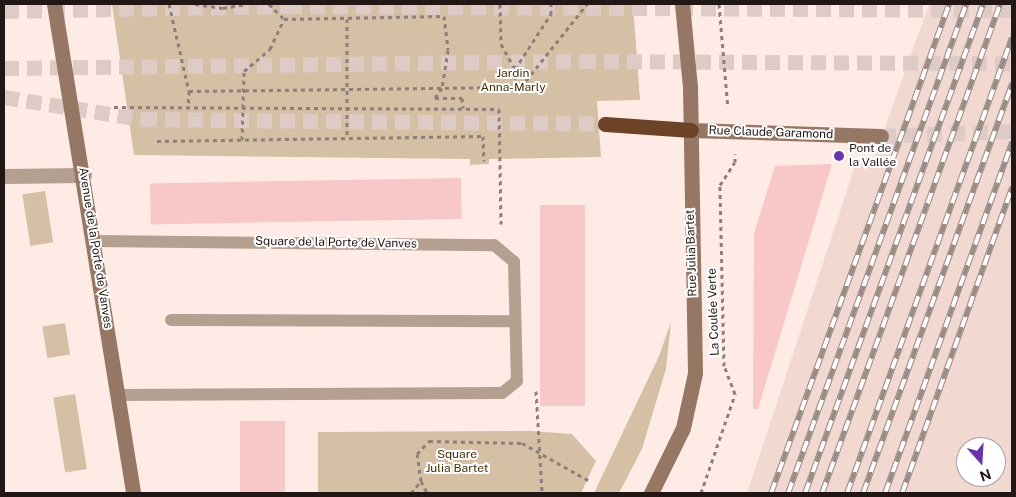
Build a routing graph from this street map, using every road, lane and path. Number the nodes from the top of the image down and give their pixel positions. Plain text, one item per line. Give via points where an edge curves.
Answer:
1 (54, 4) edge
2 (169, 4) edge
3 (195, 4) edge
4 (244, 4) edge
5 (269, 4) edge
6 (500, 4) edge
7 (551, 4) edge
8 (587, 4) edge
9 (682, 4) edge
10 (719, 4) edge
11 (284, 19) junction
12 (347, 19) junction
13 (515, 69) junction
14 (516, 87) junction
15 (442, 88) junction
16 (346, 89) junction
17 (243, 90) junction
18 (189, 91) junction
19 (114, 107) dead end
20 (188, 108) junction
21 (242, 108) junction
22 (346, 108) junction
23 (463, 108) junction
24 (728, 117) dead end
25 (605, 124) tunnel mouth
26 (691, 130) junction
27 (882, 136) tunnel mouth
28 (347, 138) junction
29 (242, 140) junction
30 (157, 141) dead end
31 (736, 157) dead end
32 (499, 159) dead end
33 (484, 161) dead end
34 (84, 175) junction
35 (4, 176) edge
36 (94, 241) junction
37 (171, 320) dead end
38 (515, 321) junction
39 (118, 395) junction
40 (538, 433) dead end
41 (540, 456) junction
42 (588, 480) dead end
43 (422, 481) junction
44 (133, 493) edge
45 (410, 493) edge
46 (428, 493) edge
47 (542, 493) edge
48 (651, 493) edge
49 (701, 493) edge

1 - 34 street, Avenue de la Porte de Vanves
2 - 18 path
3 - 4 path via 223,8
5 - 11 path
6 - 13 path via 501,44
7 - 13 path via 551,14
8 - 14 path via 522,87
9 - 26 street, Rue Julia Bartet
10 - 24 path
11 - 12 path
11 - 17 path via 270,49 244,71
12 - 15 path via 444,16 448,50
12 - 16 path
13 - 14 path
14 - 15 path
15 - 16 path
15 - 23 path via 435,98 462,98
16 - 17 path
16 - 22 path
17 - 18 path
17 - 21 path
18 - 20 path
19 - 20 path
20 - 21 path
21 - 22 path
21 - 29 path
22 - 23 path
22 - 28 path
23 - 32 path via 499,109
25 - 26 highway
26 - 27 street, Rue Claude Garamond
26 - 48 street, Rue Julia Bartet via 695,373 683,428
28 - 29 path
28 - 33 path via 483,136
29 - 30 path
31 - 49 path, La Coulée Verte via 720,185 724,366 735,394
34 - 35 street
34 - 36 street, Avenue de la Porte de Vanves
36 - 38 lane, Square de la Porte de Vanves via 494,245 514,262
36 - 39 street, Avenue de la Porte de Vanves
37 - 38 lane
38 - 39 lane, Square de la Porte de Vanves via 517,381 502,393
39 - 44 street, Avenue de la Porte de Vanves
40 - 41 path
41 - 42 path
41 - 43 path via 522,443 429,441 417,454
41 - 47 path
43 - 45 path
43 - 46 path

